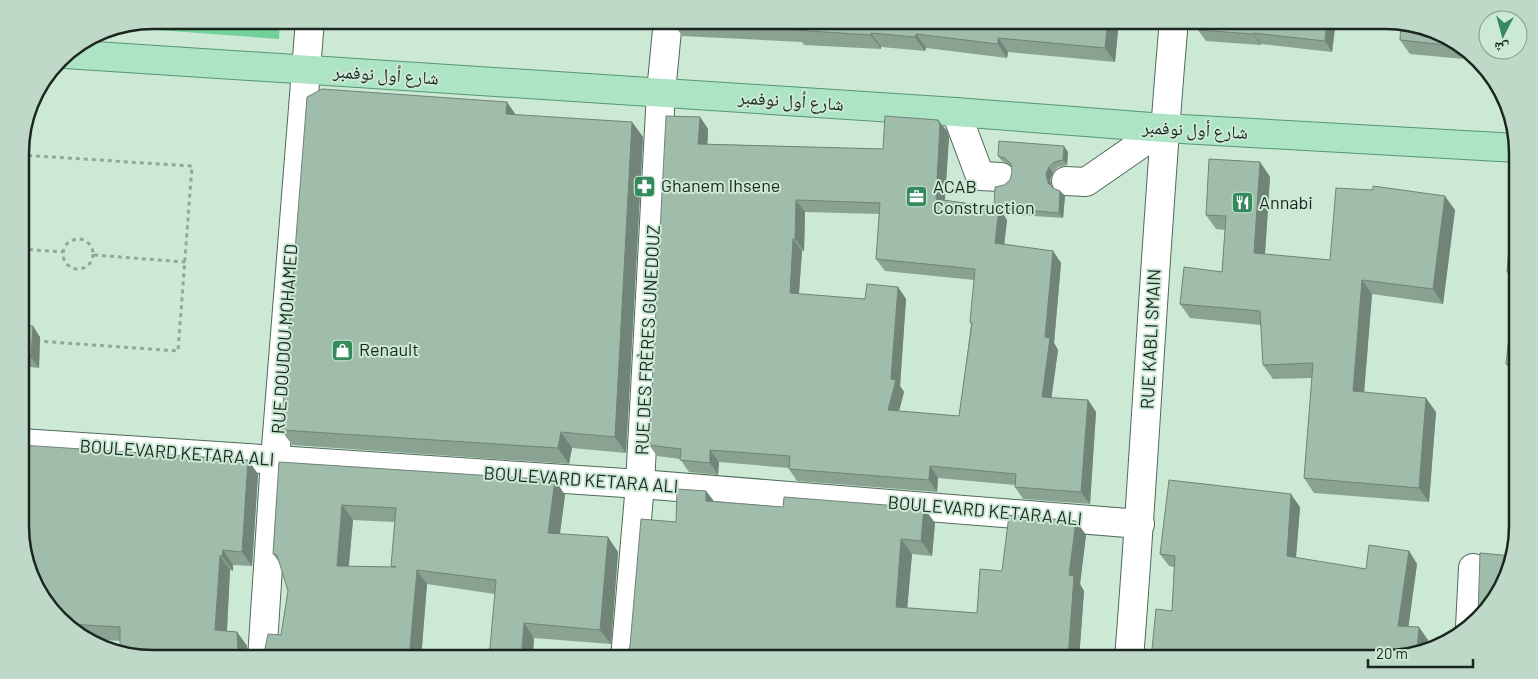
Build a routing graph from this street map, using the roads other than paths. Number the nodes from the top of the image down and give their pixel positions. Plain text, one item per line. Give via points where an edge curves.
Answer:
1 (309, 29) edge
2 (667, 29) edge
3 (1173, 29) edge
4 (78, 55) edge
5 (306, 70) junction
6 (661, 92) junction
7 (956, 112) junction
8 (1164, 128) junction
9 (1509, 148) edge
10 (1001, 177) dead end
11 (1066, 181) dead end
12 (29, 444) edge
13 (275, 460) junction
14 (640, 484) junction
15 (1140, 524) junction
16 (1474, 568) dead end
17 (1471, 616) edge
18 (263, 650) edge
19 (627, 650) edge
20 (1130, 650) edge

1 - 5 street, RUE DOUDOU MOHAMED
2 - 6 street, RUE DES FRÈRES GUNEDOUZ
3 - 8 street, RUE KABLI SMAIN
4 - 5 main road, شارع أول نوفمبر
5 - 6 main road, شارع أول نوفمبر
5 - 13 street, RUE DOUDOU MOHAMED
6 - 7 main road, شارع أول نوفمبر
6 - 14 street, RUE DES FRÈRES GUNEDOUZ
7 - 8 main road, شارع أول نوفمبر
7 - 10 street via 980,176
8 - 9 main road, شارع أول نوفمبر
8 - 11 street via 1086,182
8 - 15 street, RUE KABLI SMAIN
12 - 13 street, BOULEVARD KETARA ALI
13 - 14 street, BOULEVARD KETARA ALI
13 - 18 street, RUE DOUDOU MOHAMED
14 - 15 street, BOULEVARD KETARA ALI
14 - 19 street, RUE DES FRÈRES GUNEDOUZ
15 - 20 street, RUE KABLI SMAIN
16 - 17 street

